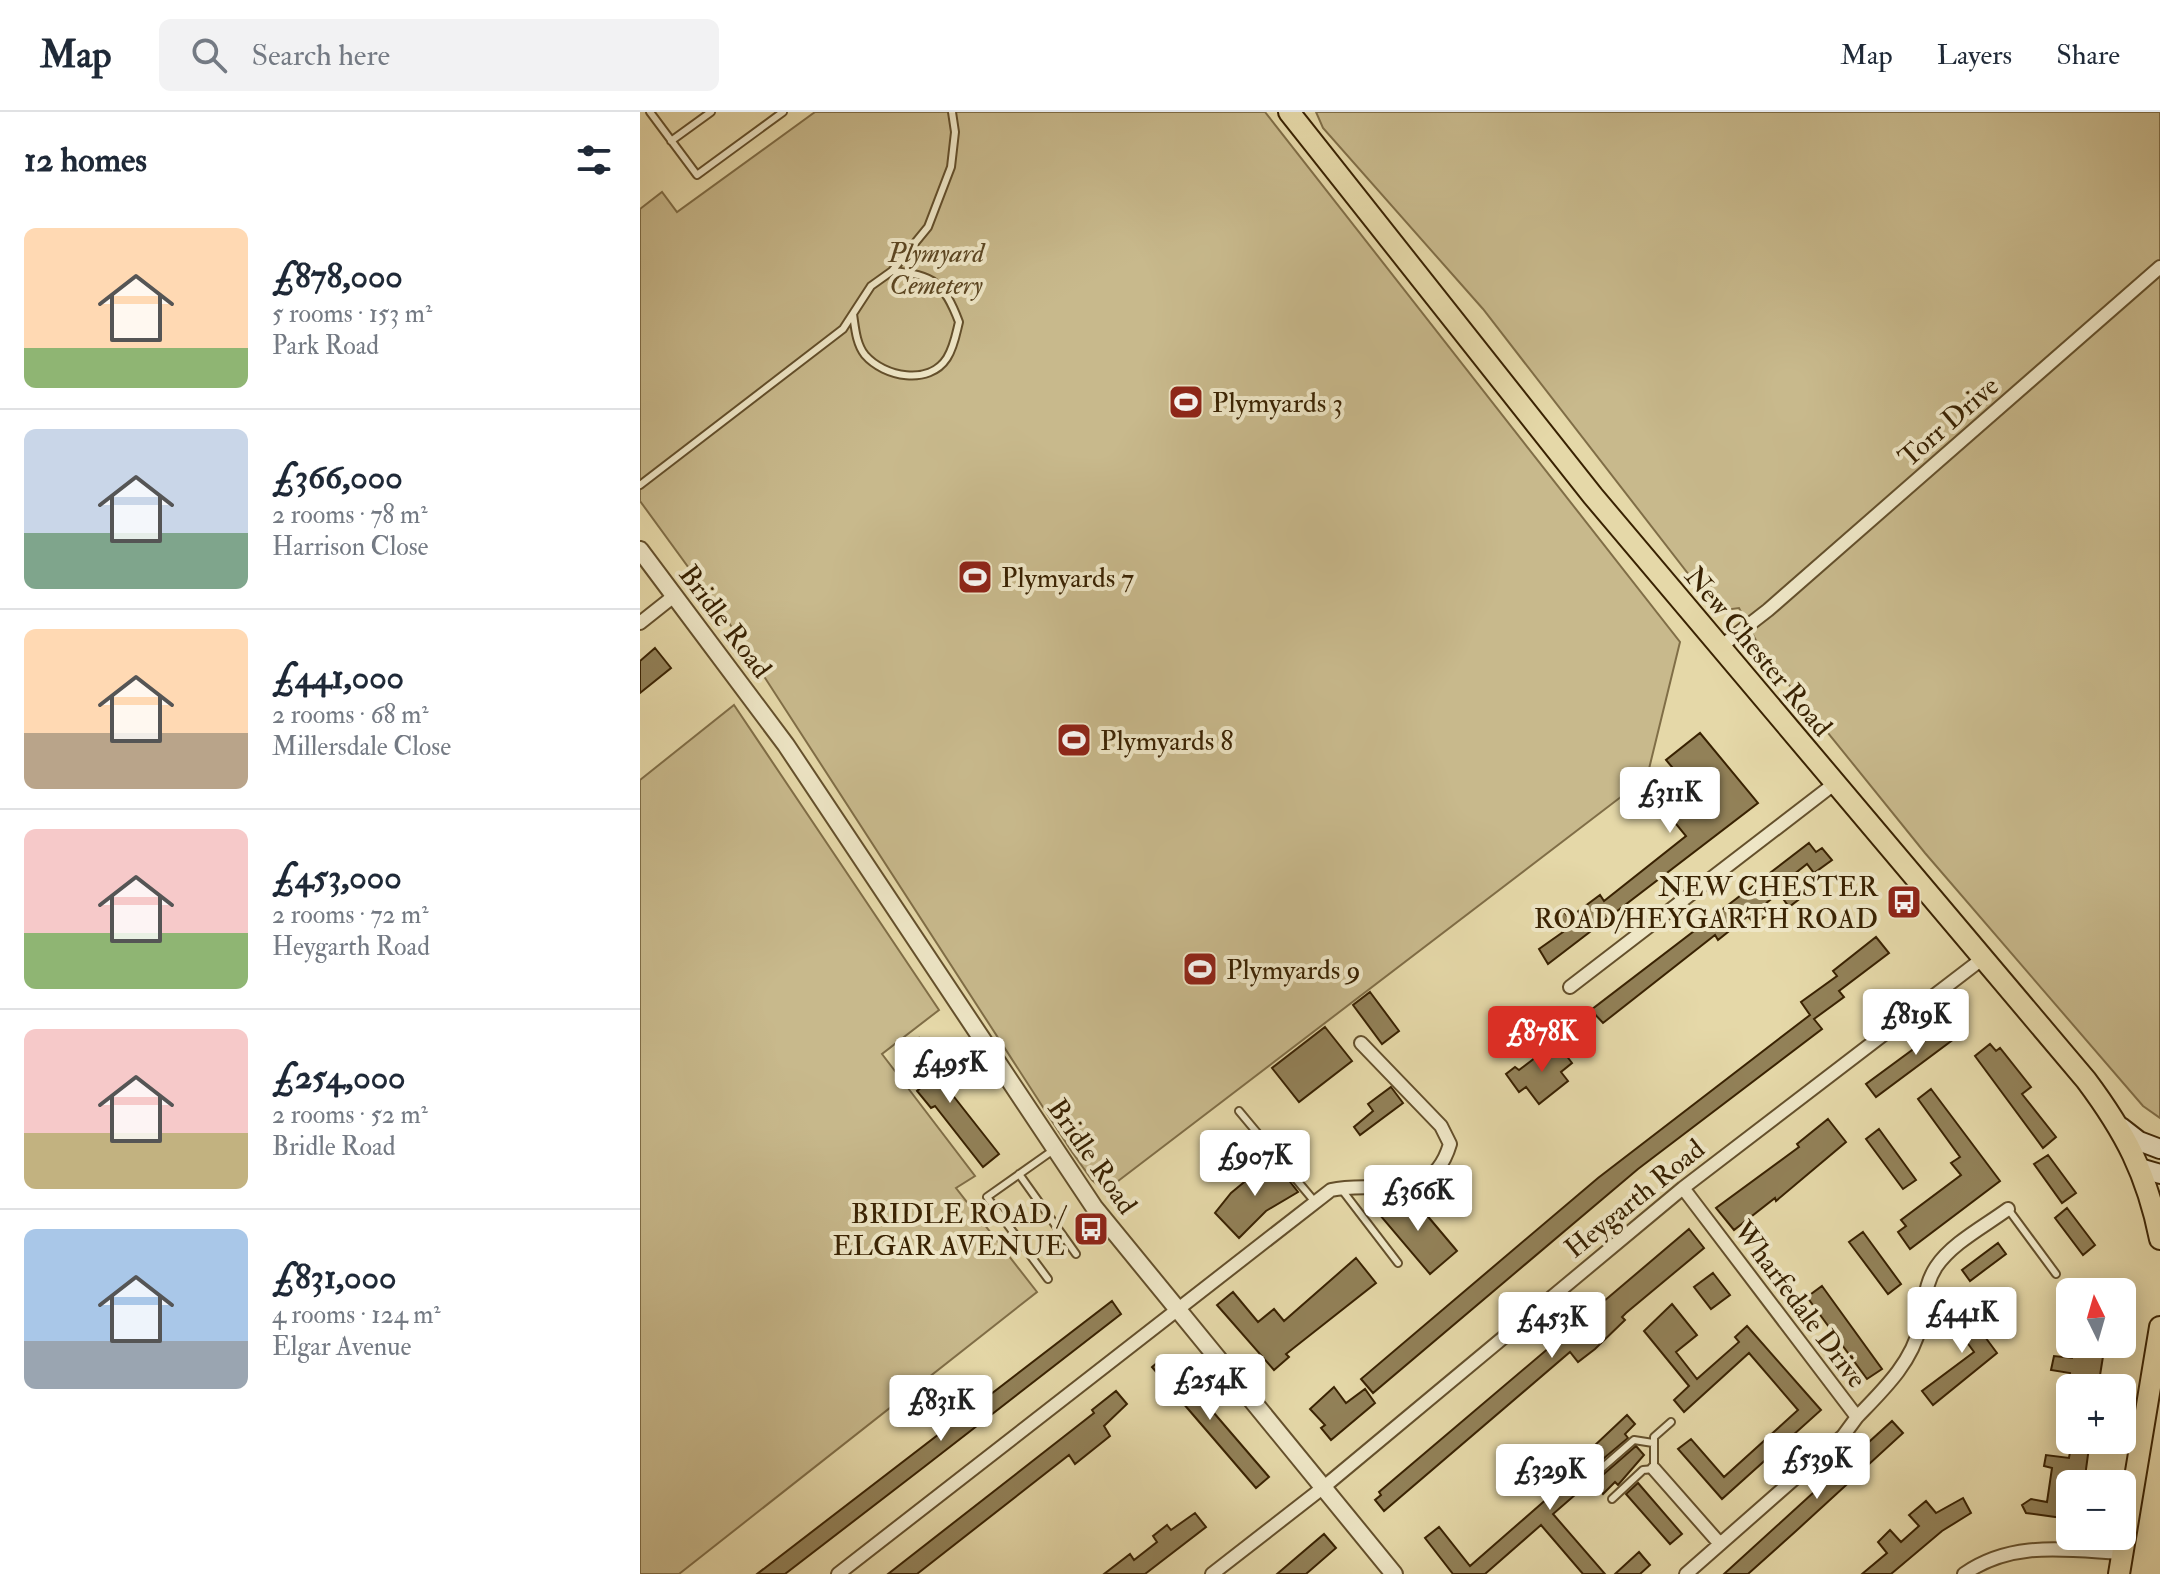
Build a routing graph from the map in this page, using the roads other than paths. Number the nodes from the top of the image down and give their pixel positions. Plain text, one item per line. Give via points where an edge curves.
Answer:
1 (650, 112) edge
2 (711, 112) edge
3 (783, 112) edge
4 (952, 112) edge
5 (1289, 112) edge
6 (671, 141) junction
7 (2160, 267) edge
8 (892, 271) junction
9 (853, 314) junction
10 (640, 485) edge
11 (640, 550) edge
12 (674, 596) junction
13 (640, 623) edge
14 (1719, 648) junction
15 (1834, 784) junction
16 (1982, 959) junction
17 (1570, 987) dead end
18 (1361, 1043) dead end
19 (1239, 1111) dead end
20 (2121, 1127) junction
21 (1055, 1149) junction
22 (2160, 1149) edge
23 (2140, 1168) junction
24 (1019, 1174) junction
25 (2160, 1174) edge
26 (1340, 1187) junction
27 (1683, 1188) junction
28 (1315, 1202) junction
29 (2008, 1209) joint
30 (2159, 1228) edge
31 (1076, 1254) dead end
32 (1398, 1263) dead end
33 (2056, 1274) dead end
34 (1048, 1279) dead end
35 (1178, 1310) junction
36 (2160, 1327) edge
37 (1857, 1417) junction
38 (1671, 1422) dead end
39 (1653, 1443) junction
40 (1654, 1469) junction
41 (1595, 1474) dead end
42 (1325, 1486) junction
43 (1612, 1499) dead end
44 (1720, 1544) junction
45 (2123, 1553) junction
46 (838, 1574) edge
47 (1212, 1574) edge
48 (1394, 1574) edge
49 (1686, 1574) edge
50 (1964, 1574) edge
51 (2119, 1574) edge

1 - 6 lane
2 - 6 lane
3 - 6 lane via 697,175
4 - 8 lane via 951,167 928,227
5 - 14 highway, New Chester Road
7 - 14 street, Torr Drive
8 - 9 lane via 871,286
8 - 9 lane via 924,275 943,287 959,322 946,360 908,376 884,371 864,354
9 - 10 lane via 843,329
11 - 12 street, Bridle Road
12 - 13 street
12 - 21 street, Bridle Road via 786,745
14 - 15 highway, New Chester Road
15 - 16 highway, New Chester Road
15 - 17 street
16 - 20 highway, New Chester Road
16 - 27 street, Heygarth Road
18 - 26 street via 1441,1126 1450,1144 1444,1163 1422,1182 1387,1190
19 - 28 lane
20 - 22 main road
20 - 23 highway, New Chester Road
21 - 24 lane
21 - 35 street, Bridle Road via 1094,1207
23 - 25 main road
23 - 30 highway, New Chester Road
24 - 31 lane
24 - 34 lane via 987,1199
26 - 28 street
26 - 32 lane
27 - 37 street, Wharfedale Drive
27 - 42 street, Heygarth Road
28 - 35 street
29 - 33 lane
29 - 37 street via 1947,1254 1934,1270 1924,1291 1920,1328 1903,1365
35 - 42 street, Bridle Road
35 - 46 street
36 - 45 highway
37 - 44 street, Wharfedale Drive via 1843,1436
38 - 39 lane
39 - 40 lane
39 - 41 lane via 1634,1440
40 - 43 lane via 1643,1470
40 - 44 street
42 - 47 street, Heygarth Road
42 - 48 street, Bridle Road
44 - 49 street, Wharfedale Drive
45 - 50 street via 2027,1548
45 - 51 highway

